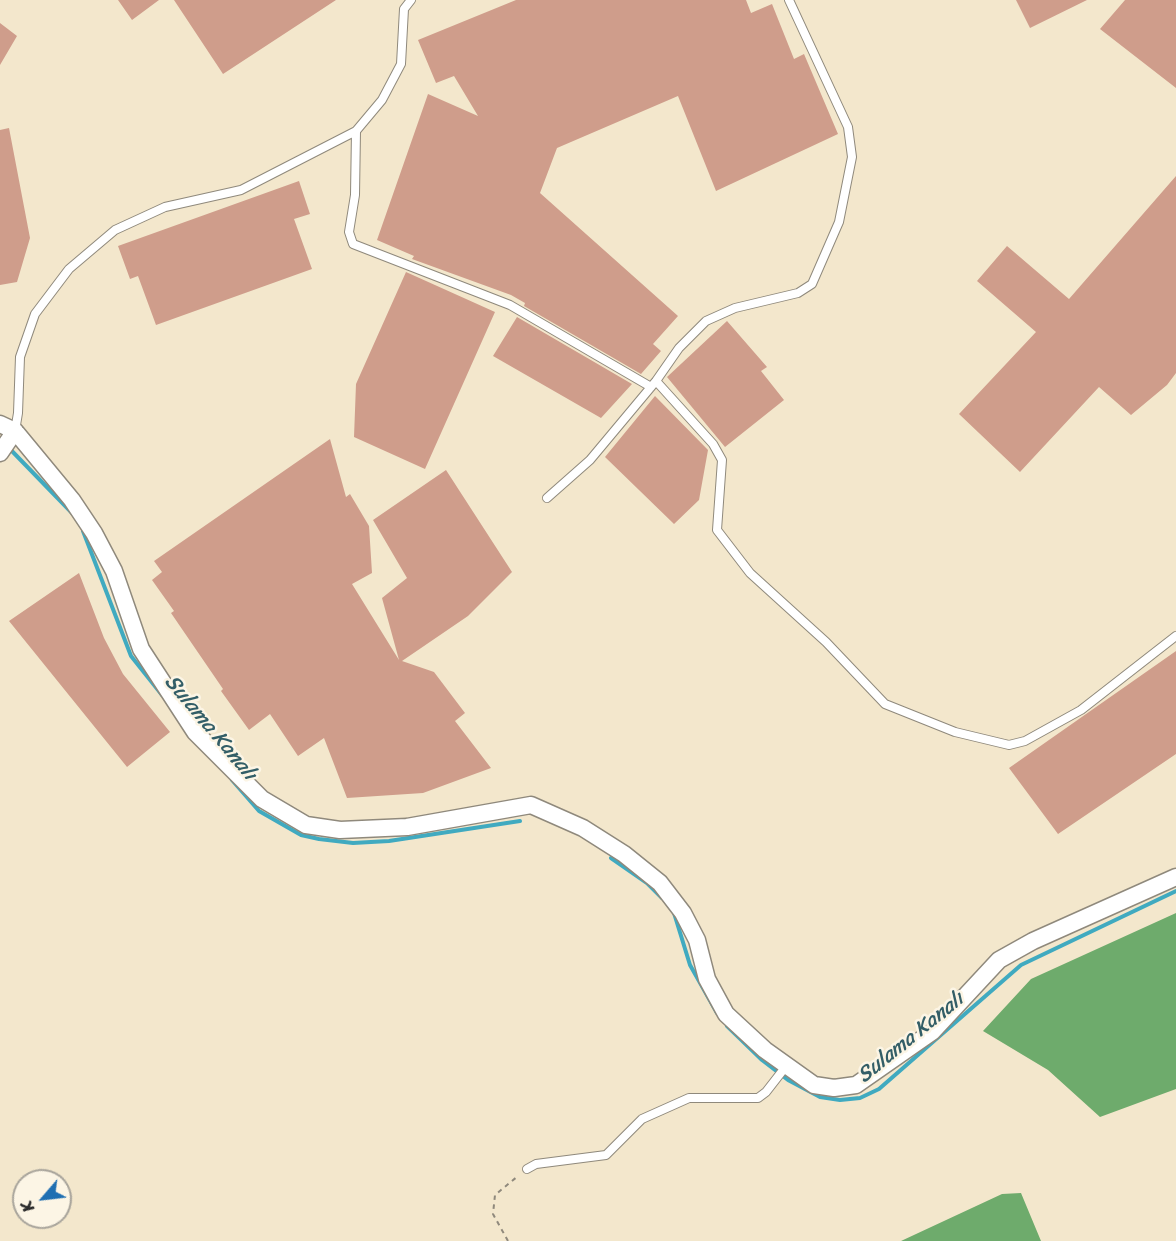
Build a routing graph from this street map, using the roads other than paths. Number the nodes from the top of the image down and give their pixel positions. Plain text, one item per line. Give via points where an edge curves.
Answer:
1 (411, 0) edge
2 (789, 0) edge
3 (356, 131) junction
4 (653, 384) junction
5 (7, 428) edge
6 (0, 453) edge
7 (546, 498) dead end
8 (1176, 636) edge
9 (1176, 877) edge
10 (787, 1065) junction
11 (527, 1169) road end

1 - 3 lane via 404,9 401,64 382,100
2 - 4 lane via 848,127 852,157 839,222 812,284 798,293 735,308 706,321 679,348
3 - 4 lane via 355,195 349,232 353,244 510,305
3 - 5 lane via 241,190 165,207 115,230 69,269 35,314 20,357 18,413
4 - 7 lane via 590,460
4 - 8 lane via 713,444 722,459 717,530 750,573 826,642 885,704 955,732 1009,745 1025,741 1081,710
5 - 6 street
5 - 10 street via 72,500 94,533 114,571 141,649 195,732 262,799 306,825 340,830 407,827 531,806 583,828 624,854 660,884 688,922 707,979 726,1014
9 - 10 street via 999,960 932,1032 856,1085 814,1085
10 - 11 lane via 758,1098 689,1098 642,1119 606,1155 536,1164

